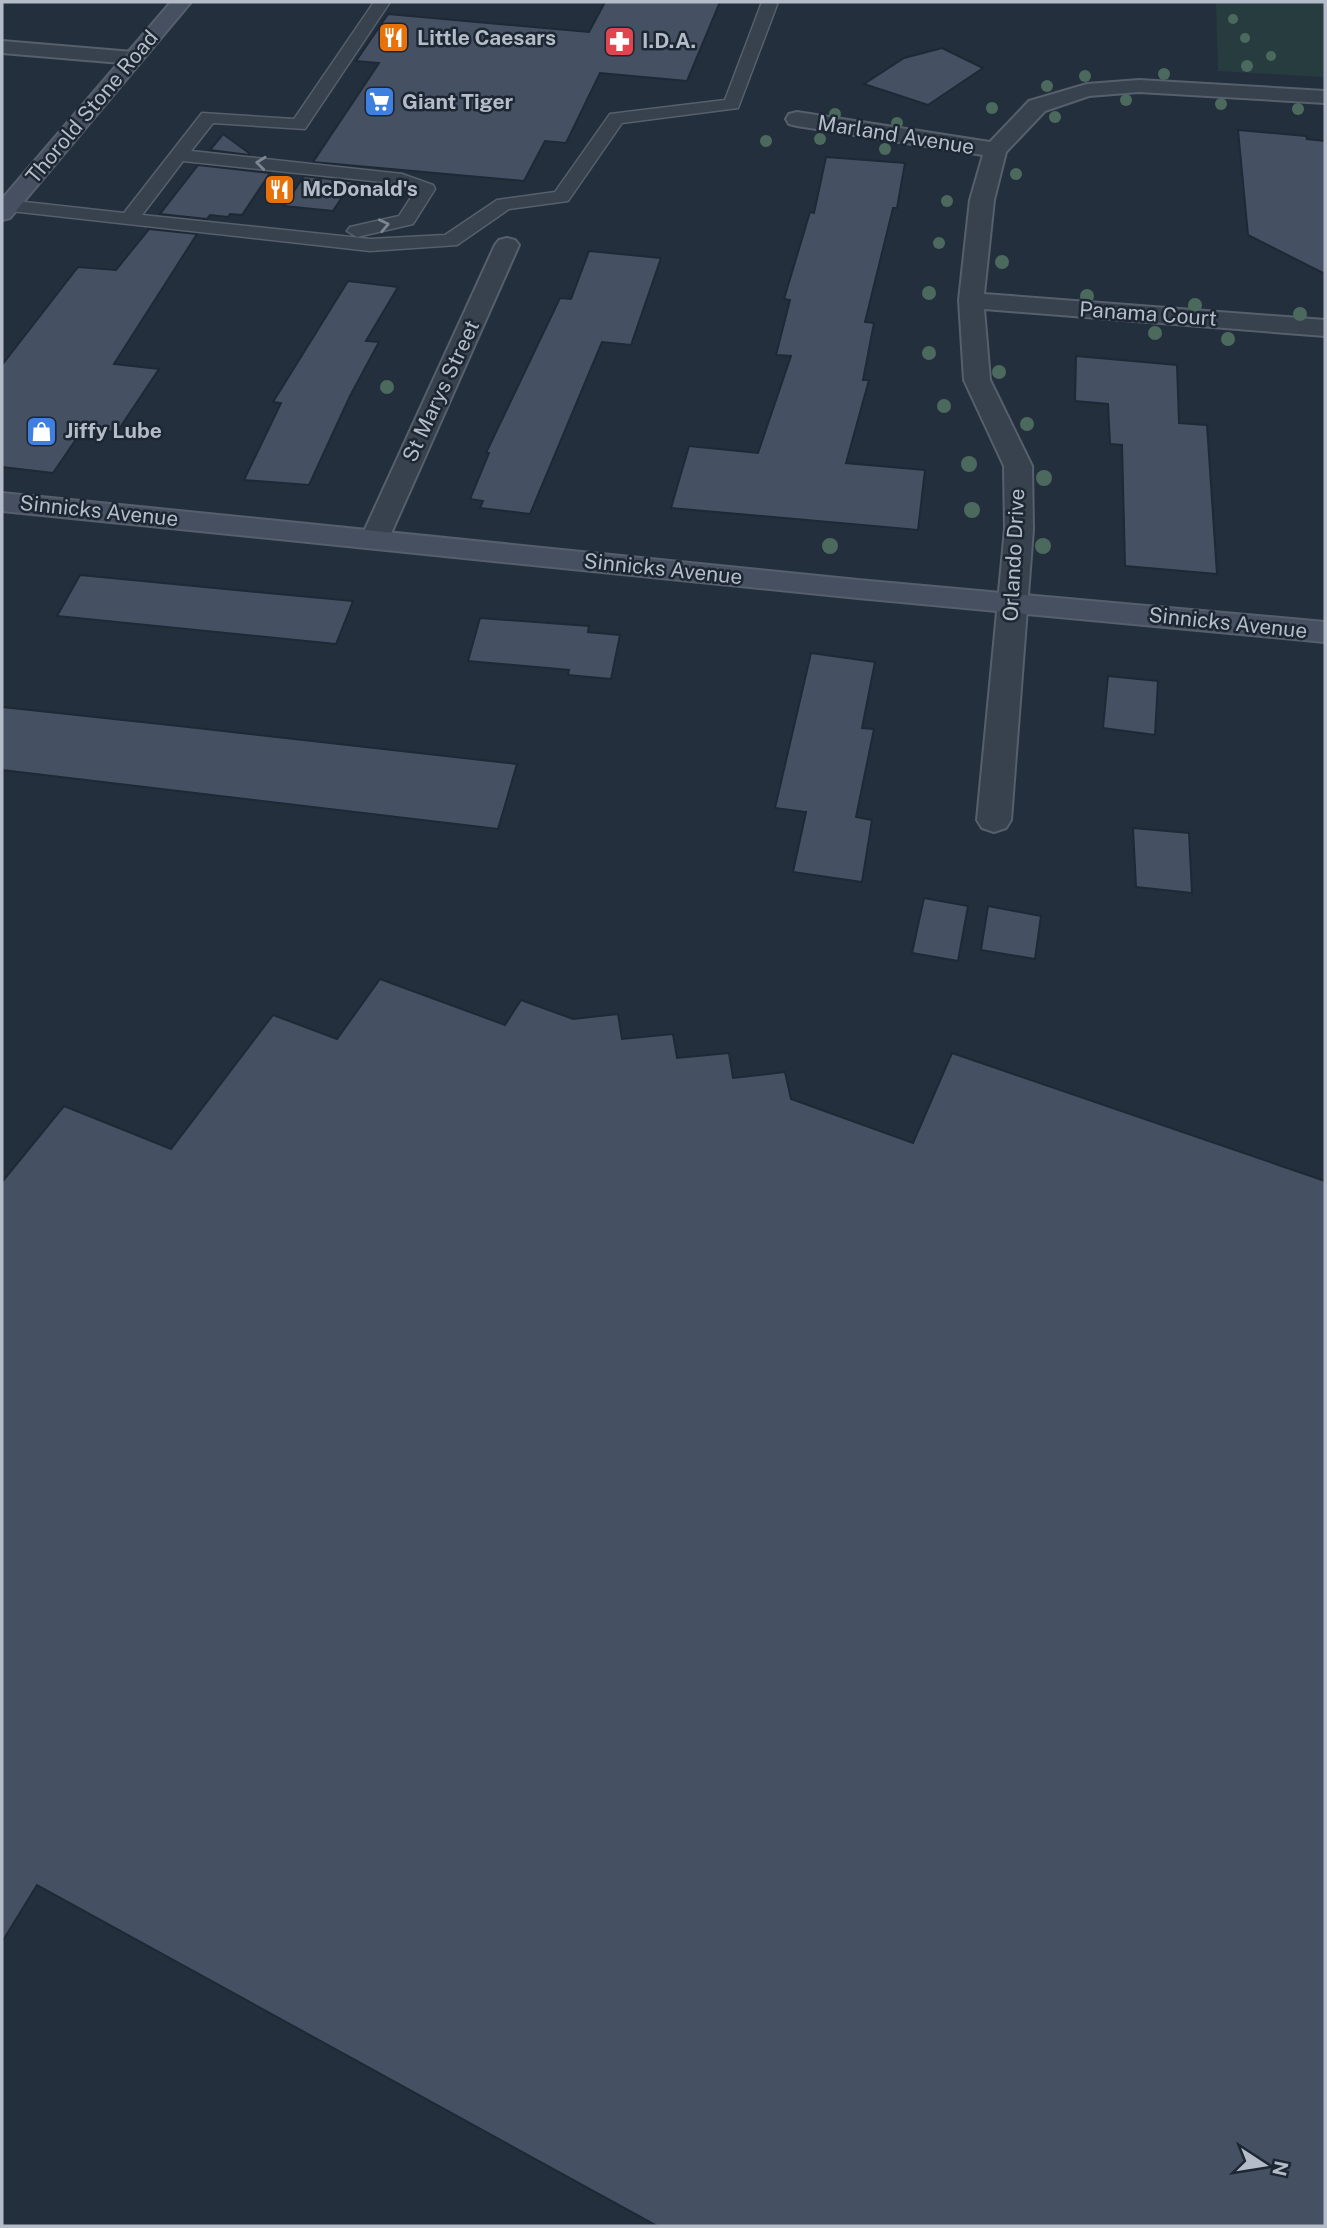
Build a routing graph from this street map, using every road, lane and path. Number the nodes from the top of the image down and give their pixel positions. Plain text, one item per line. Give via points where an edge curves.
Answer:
1 (181, 2) edge
2 (382, 2) edge
3 (770, 2) edge
4 (2, 47) edge
5 (134, 58) junction
6 (1325, 97) edge
7 (797, 119) dead end
8 (995, 150) junction
9 (178, 155) junction
10 (4, 210) edge
11 (129, 219) junction
12 (318, 240) junction
13 (507, 245) dead end
14 (971, 300) junction
15 (1325, 328) edge
16 (2, 502) edge
17 (375, 538) junction
18 (1012, 601) junction
19 (1325, 632) edge
20 (994, 820) dead end

1 - 5 street, Thorold Stone Road
2 - 9 lane via 299,125 208,117
3 - 12 lane via 732,104 615,118 561,197 504,204 450,241 370,245
4 - 5 street
5 - 10 street, Thorold Stone Road
6 - 8 street, Orlando Drive via 1139,86 1087,90 1037,106
7 - 8 street, Marland Avenue
8 - 14 street, Orlando Drive via 982,200
9 - 11 lane
12 -> 9 lane via 407,220 426,190 395,178
10 - 11 lane
11 - 12 lane
13 - 17 street, St Marys Street
14 - 15 street, Panama Court
14 - 18 street, Orlando Drive via 977,380 1018,466 1019,529
16 - 17 street, Sinnicks Avenue
17 - 18 street, Sinnicks Avenue
18 - 19 street, Sinnicks Avenue
18 - 20 street, Orlando Drive

